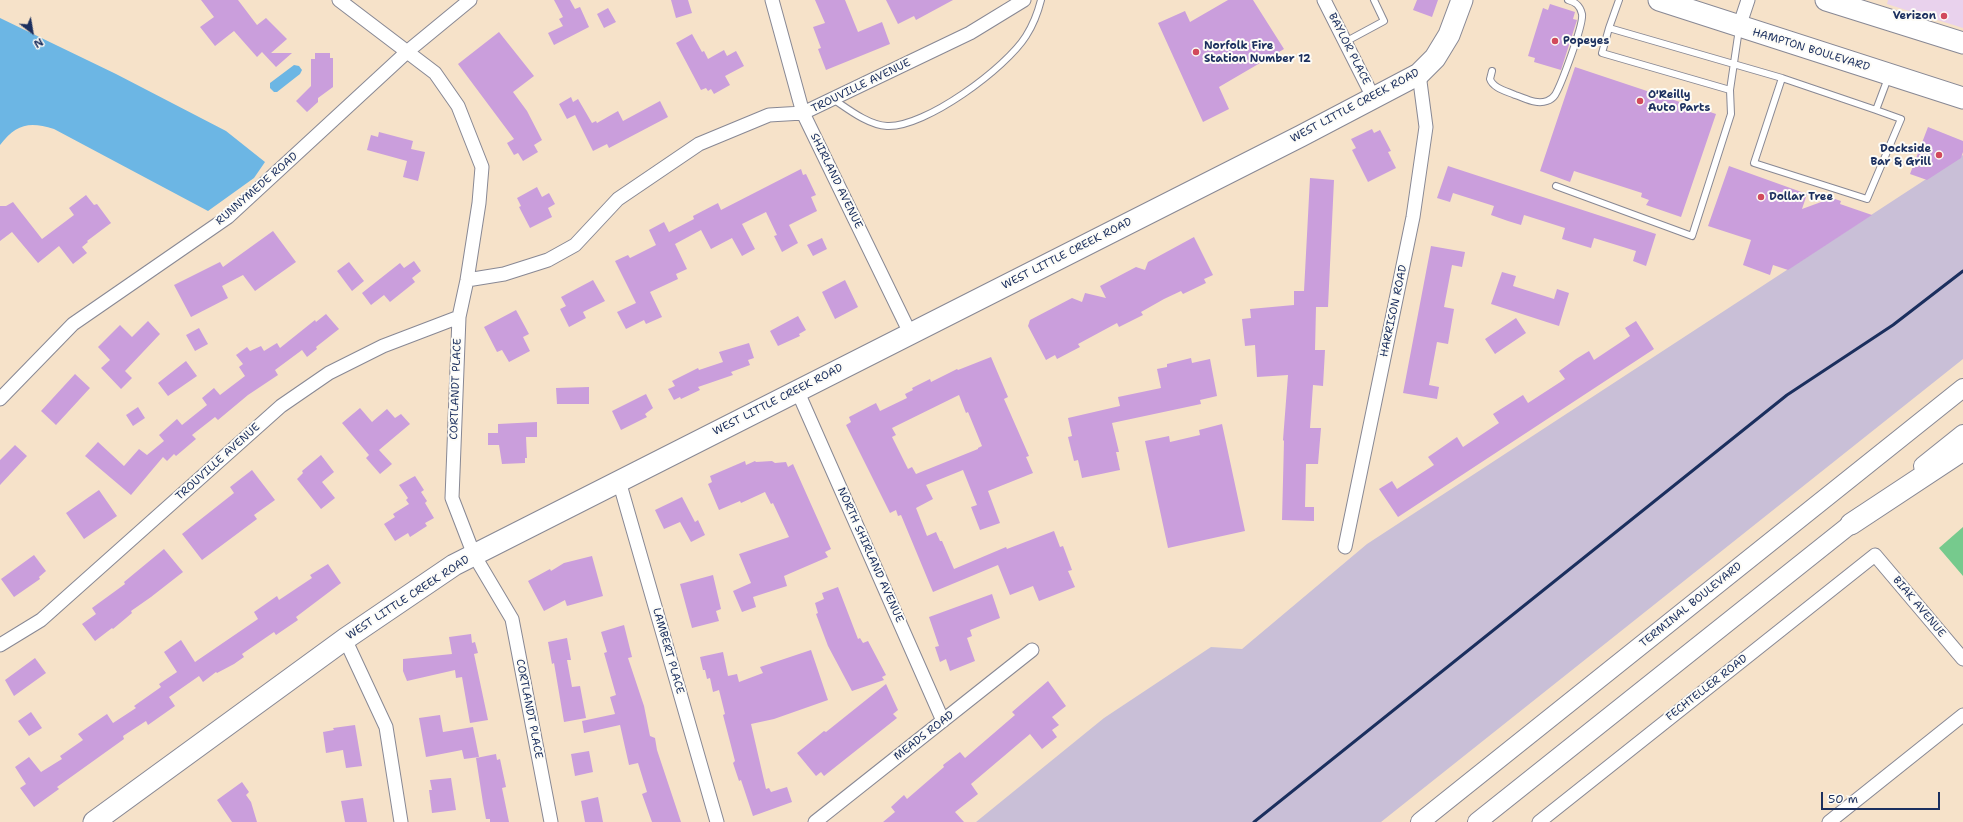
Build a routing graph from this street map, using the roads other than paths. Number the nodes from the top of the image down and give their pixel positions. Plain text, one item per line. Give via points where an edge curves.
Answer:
1 (339, 0) edge
2 (470, 0) edge
3 (772, 0) edge
4 (1024, 0) edge
5 (1041, 0) edge
6 (1324, 0) edge
7 (1374, 0) edge
8 (1462, 0) edge
9 (1568, 0) edge
10 (1619, 0) edge
11 (1659, 0) edge
12 (1748, 0) edge
13 (1826, 0) edge
14 (1739, 27) junction
15 (1610, 28) junction
16 (1345, 42) junction
17 (1963, 43) edge
18 (408, 51) junction
19 (1733, 64) junction
20 (1492, 71) dead end
21 (1418, 74) junction
22 (1782, 78) junction
23 (1888, 80) junction
24 (1730, 90) junction
25 (1963, 98) edge
26 (833, 99) junction
27 (1374, 99) junction
28 (1876, 110) junction
29 (1963, 111) edge
30 (803, 114) junction
31 (1556, 186) dead end
32 (468, 280) junction
33 (459, 318) junction
34 (910, 333) junction
35 (1963, 388) edge
36 (797, 390) junction
37 (0, 399) edge
38 (1963, 434) edge
39 (1963, 450) edge
40 (619, 481) junction
41 (1851, 524) junction
42 (1345, 546) dead end
43 (474, 555) junction
44 (1875, 555) joint
45 (345, 639) junction
46 (0, 645) edge
47 (1032, 650) dead end
48 (1963, 659) edge
49 (1963, 715) edge
50 (943, 721) junction
51 (94, 822) edge
52 (401, 822) edge
53 (551, 822) edge
54 (717, 822) edge
55 (815, 822) edge
56 (1420, 822) edge
57 (1477, 822) edge
58 (1539, 822) edge
59 (1829, 822) edge

1 - 18 street, CORTLANDT PLACE
2 - 18 street, RUNNYMEDE ROAD
3 - 30 street, SHIRLAND AVENUE
4 - 26 street, TROUVILLE AVENUE via 970,33
5 - 26 lane via 1026,37 1004,63 956,99 916,120 895,126 880,125
6 - 16 street, BAYLOR PLACE
7 - 16 lane via 1384,21
8 - 21 main road, WEST LITTLE CREEK ROAD via 1449,35 1435,58
9 - 20 lane via 1576,2 1582,21 1566,70 1554,96 1537,103 1507,92 1491,83
10 - 15 lane
11 - 14 main road, HAMPTON BOULEVARD
12 - 14 street
13 - 17 main road
14 - 19 lane
14 - 23 main road, HAMPTON BOULEVARD via 1828,55 1864,79
15 - 19 lane
15 - 24 lane via 1602,53
16 - 27 street, BAYLOR PLACE
18 - 32 street, CORTLANDT PLACE via 435,73 458,106 482,167
18 - 37 street, RUNNYMEDE ROAD via 228,217 73,324
19 - 22 lane
19 - 24 lane
21 - 27 main road, WEST LITTLE CREEK ROAD
21 - 42 street, HARRISON ROAD via 1426,127 1413,217
22 - 28 lane
22 - 28 lane via 1754,163 1867,199 1901,119
23 - 25 main road
23 - 28 lane
23 - 29 main road
24 - 31 lane via 1731,114 1692,236
26 - 30 street, TROUVILLE AVENUE
27 - 34 main road, WEST LITTLE CREEK ROAD
30 - 32 street, TROUVILLE AVENUE via 769,116 699,144 618,199 575,245 548,260 504,274
30 - 34 street, SHIRLAND AVENUE
32 - 33 street, CORTLANDT PLACE
33 - 43 street, CORTLANDT PLACE via 452,498
33 - 46 street, TROUVILLE AVENUE via 383,346 336,370 281,406 41,620
34 - 36 main road, WEST LITTLE CREEK ROAD
35 - 56 main road, TERMINAL BOULEVARD
36 - 40 main road, WEST LITTLE CREEK ROAD
36 - 50 street, NORTH SHIRLAND AVENUE
38 - 41 main road
39 - 41 main road
40 - 43 main road, WEST LITTLE CREEK ROAD
40 - 54 street, LAMBERT PLACE
41 - 57 main road
43 - 45 main road, WEST LITTLE CREEK ROAD via 454,565
43 - 53 street, CORTLANDT PLACE via 512,619
44 - 48 street, BIAK AVENUE
44 - 58 street, FECHTELLER ROAD
45 - 51 main road, WEST LITTLE CREEK ROAD
45 - 52 street via 386,727
47 - 50 street, MEADS ROAD
49 - 59 street
50 - 55 street, MEADS ROAD

